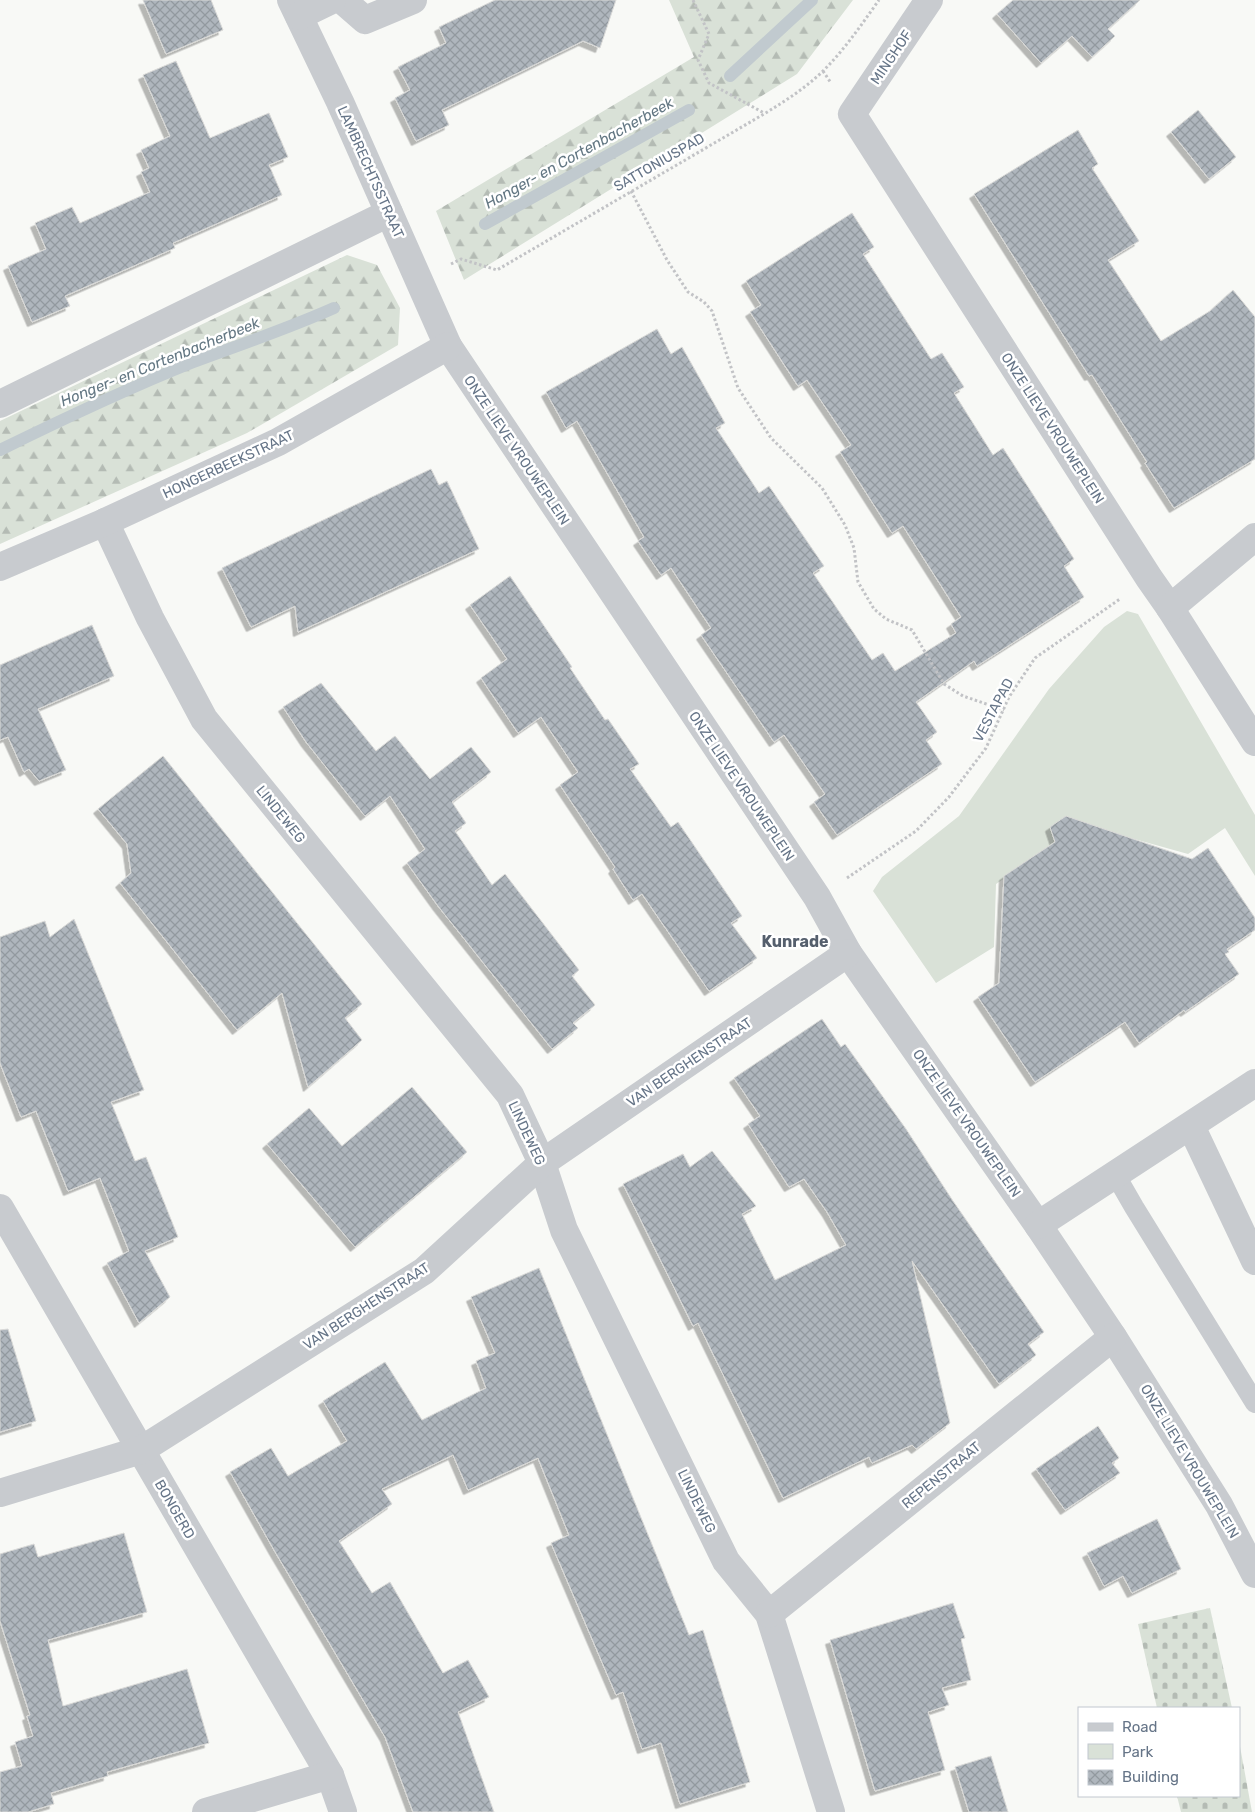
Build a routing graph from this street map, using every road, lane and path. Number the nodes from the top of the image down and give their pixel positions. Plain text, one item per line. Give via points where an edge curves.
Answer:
1 (332, 0) edge
2 (342, 0) edge
3 (413, 0) edge
4 (693, 0) edge
5 (879, 0) edge
6 (929, 0) edge
7 (295, 8) edge
8 (764, 114) junction
9 (852, 114) joint
10 (631, 191) junction
11 (389, 213) junction
12 (420, 280) junction
13 (448, 346) junction
14 (0, 404) edge
15 (105, 522) junction
16 (1255, 537) edge
17 (0, 567) edge
18 (1149, 578) junction
19 (1170, 608) junction
20 (1004, 710) junction
21 (1255, 742) edge
22 (817, 897) junction
23 (848, 953) junction
24 (1255, 1083) edge
25 (1191, 1126) junction
26 (542, 1163) junction
27 (1115, 1174) junction
28 (0, 1208) edge
29 (1038, 1225) junction
30 (1255, 1261) edge
31 (1113, 1337) junction
32 (1255, 1403) edge
33 (141, 1450) junction
34 (0, 1493) edge
35 (1255, 1574) edge
36 (769, 1614) junction
37 (330, 1776) junction
38 (206, 1812) edge
39 (343, 1812) edge
40 (831, 1812) edge

1 - 7 street
2 - 3 street via 365,20
4 - 8 path via 709,34 698,60 709,83
5 - 8 path, SATTONIUSPAD via 824,71
6 - 9 street, MINGHOF
7 - 11 street, LAMBRECHTSSTRAAT
8 - 10 path, SATTONIUSPAD
9 - 18 street, ONZE LIEVE VROUWEPLEIN
10 - 12 path, SATTONIUSPAD via 496,270 461,259
10 - 20 path via 667,260 688,292 712,311 738,388 761,424 822,488 845,525 854,548 858,582 874,609 886,619 912,630 944,684 963,696
11 - 12 street, LAMBRECHTSSTRAAT
11 - 14 street
12 - 13 street, LAMBRECHTSSTRAAT
13 - 15 street, HONGERBEEKSTRAAT via 278,442
13 - 22 street, ONZE LIEVE VROUWEPLEIN
15 - 17 street, HONGERBEEKSTRAAT
15 - 26 street, LINDEWEG via 150,618 204,719 510,1095
16 - 19 street
18 - 19 street, ONZE LIEVE VROUWEPLEIN
18 - 20 path, VESTAPAD via 1036,658 1009,697
19 - 21 street, ONZE LIEVE VROUWEPLEIN
20 - 22 path, VESTAPAD via 986,748 949,796 916,831
22 - 23 street, ONZE LIEVE VROUWEPLEIN
23 - 26 street, VAN BERGHENSTRAAT
23 - 29 street, ONZE LIEVE VROUWEPLEIN
24 - 25 street
25 - 27 street
25 - 30 street
26 - 33 street, VAN BERGHENSTRAAT via 424,1270
26 - 36 street, LINDEWEG via 564,1230 726,1561
27 - 29 street
27 - 32 lane
28 - 33 street, BONGERD
29 - 31 street, ONZE LIEVE VROUWEPLEIN
31 - 35 street, ONZE LIEVE VROUWEPLEIN via 1215,1497
31 - 36 street, REPENSTRAAT
33 - 34 street, VAN BERGHENSTRAAT
33 - 37 street, BONGERD
36 - 40 street, LINDEWEG
37 - 38 street
37 - 39 street, BONGERD

